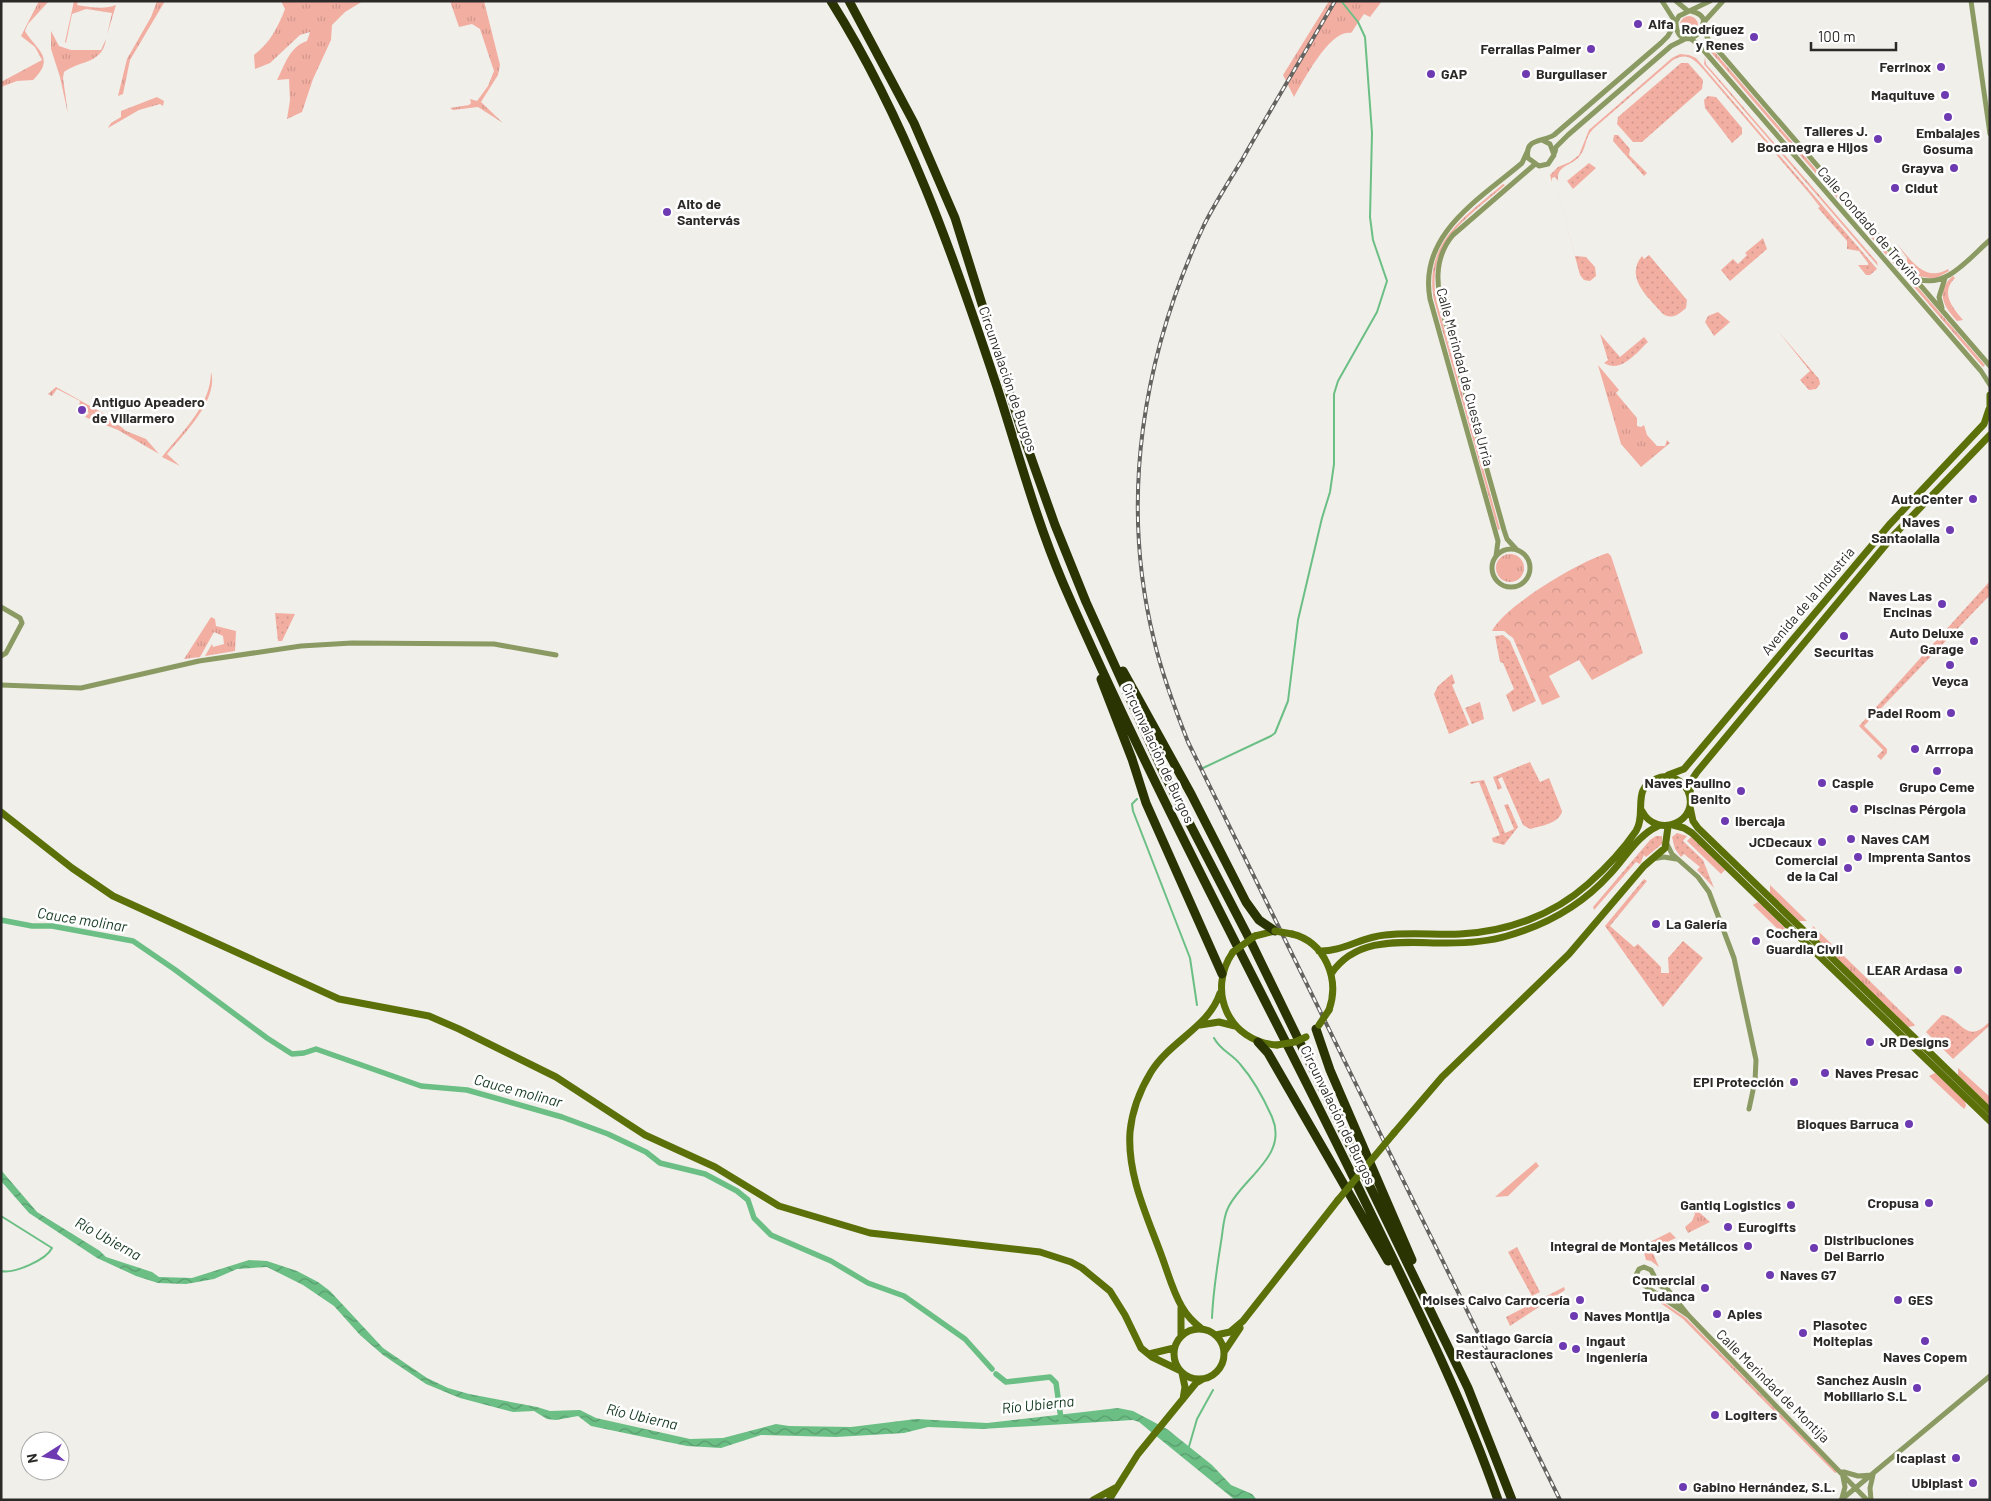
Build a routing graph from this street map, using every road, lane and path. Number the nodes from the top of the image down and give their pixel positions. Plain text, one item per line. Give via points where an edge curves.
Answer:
1 (832, 1) edge
2 (849, 1) edge
3 (1662, 1) edge
4 (1676, 1) edge
5 (1710, 1) edge
6 (1723, 1) edge
7 (1971, 1) edge
8 (1689, 11) junction
9 (1676, 23) junction
10 (1703, 26) junction
11 (1689, 39) junction
12 (1990, 134) edge
13 (1542, 140) junction
14 (1528, 150) junction
15 (1554, 155) junction
16 (1534, 165) junction
17 (1990, 240) edge
18 (1914, 278) junction
19 (1945, 278) junction
20 (1944, 313) junction
21 (1990, 366) edge
22 (1990, 385) edge
23 (1990, 396) edge
24 (1989, 410) edge
25 (1990, 435) edge
26 (1517, 550) junction
27 (1496, 556) junction
28 (1062, 578) junction
29 (1086, 602) junction
30 (1, 607) edge
31 (556, 655) dead end
32 (1, 656) edge
33 (1, 684) edge
34 (1660, 777) junction
35 (1690, 796) junction
36 (1690, 806) junction
37 (1642, 811) junction
38 (1, 812) edge
39 (1658, 826) junction
40 (1671, 826) junction
41 (1668, 844) junction
42 (1652, 859) junction
43 (1677, 859) junction
44 (1275, 932) junction
45 (1320, 951) junction
46 (1222, 974) junction
47 (1331, 974) junction
48 (1220, 993) junction
49 (1195, 1026) junction
50 (1234, 1026) junction
51 (1318, 1027) junction
52 (1258, 1042) junction
53 (1749, 1108) dead end
54 (1990, 1111) edge
55 (1990, 1121) edge
56 (1659, 1285) junction
57 (1653, 1290) junction
58 (1180, 1305) junction
59 (1689, 1316) junction
60 (1423, 1320) junction
61 (1436, 1320) junction
62 (1243, 1321) junction
63 (1202, 1328) junction
64 (1216, 1335) junction
65 (1181, 1336) junction
66 (1174, 1348) junction
67 (1224, 1352) junction
68 (1149, 1354) junction
69 (1181, 1371) junction
70 (1990, 1376) edge
71 (1204, 1379) junction
72 (1183, 1399) junction
73 (1842, 1472) junction
74 (1873, 1475) junction
75 (1116, 1488) junction
76 (1857, 1488) junction
77 (1093, 1500) edge
78 (1109, 1500) edge
79 (1498, 1500) edge
80 (1512, 1500) edge
81 (1841, 1500) edge
82 (1869, 1500) edge

1 - 28 highway, Circunvalación de Burgos via 895,118 922,178
2 - 29 highway, Circunvalación de Burgos via 914,123 955,218 1022,432
3 - 9 street
4 - 8 street
5 - 8 street
6 - 10 street
7 - 12 street
8 - 9 street via 1679,16
8 - 10 street via 1697,14
9 - 11 street via 1678,33
9 - 13 street via 1655,49 1554,135
10 - 11 street via 1699,35
10 - 18 street, Calle Condado de Treviño via 1708,39
11 - 15 street via 1671,46 1568,135 1556,147
11 - 22 street, Calle Condado de Treviño via 1702,49 1877,250
13 - 14 street via 1534,142
13 - 15 street via 1550,144
14 - 16 street via 1528,158
14 - 27 street, Calle Merindad de Cuesta Urria via 1522,162 1446,230 1434,250 1428,276 1430,299 1498,541
15 - 16 street via 1545,166
16 - 26 street, Calle Merindad de Cuesta Urria via 1453,235 1445,247 1438,271 1438,293 1444,318 1504,530
17 - 19 street
18 - 19 street via 1931,282
18 - 20 street, Calle Condado de Treviño
19 - 20 street via 1939,297
20 - 21 street, Calle Condado de Treviño
23 - 24 main road
24 - 34 main road, Avenida de la Industria via 1984,424 1889,525 1684,769
25 - 35 main road, Avenida de la Industria via 1893,536 1724,738 1691,781
26 - 27 street via 1507,549
26 - 27 street via 1528,560 1530,571 1526,580 1516,587 1504,586 1495,579 1492,567
28 - 46 highway via 1132,758 1146,803
28 - 60 highway, Circunvalación de Burgos via 1199,871
29 - 44 highway via 1192,794 1246,902 1259,920
29 - 61 highway, Circunvalación de Burgos via 1164,774 1251,942
30 - 32 street via 20,618 22,623 6,653
31 - 33 street via 486,643 352,643 301,646 199,661 81,688
34 - 35 main road via 1679,781
34 - 37 main road via 1652,780 1642,792
35 - 36 main road
36 - 40 main road via 1683,819
36 - 54 main road via 1698,828
37 - 39 main road via 1649,821
37 - 45 main road via 1638,829 1605,868 1572,896 1539,916 1483,932 1385,935 1338,950
38 - 68 main road via 113,896 334,996 429,1016 459,1029 556,1077 645,1135 716,1167 779,1206 870,1233 1040,1252 1071,1262 1110,1291 1138,1343
39 - 40 main road
39 - 47 main road via 1639,840 1595,889 1547,922 1490,940 1392,943 1367,947 1347,955
40 - 41 main road
40 - 55 main road via 1684,828 1692,834
41 - 42 main road
41 - 43 street
42 - 43 street
42 - 62 main road, bridge via 1573,950 1455,1064 1338,1200
43 - 53 street via 1709,892 1734,958 1756,1060
44 - 45 main road, bridge via 1304,939
44 - 46 main road, bridge via 1254,936 1233,952
45 - 47 main road
46 - 48 main road
47 - 51 main road, bridge via 1333,991 1329,1010
48 - 49 main road via 1212,1012
48 - 50 main road
49 - 50 main road via 1220,1022
49 - 58 main road via 1152,1071 1140,1093 1130,1132 1133,1171 1141,1200
50 - 52 main road
51 - 52 main road, bridge via 1295,1042 1276,1045
51 - 61 highway via 1330,1070
52 - 60 highway via 1268,1053
56 - 57 street
56 - 57 street, Calle Merindad de Montija via 1651,1270 1639,1268 1636,1274 1638,1281
56 - 59 street, Calle Merindad de Montija via 1668,1290
57 - 59 street, Calle Merindad de Montija
58 - 63 main road via 1192,1322
58 - 65 main road
59 - 73 street, Calle Merindad de Montija
60 - 79 highway, Circunvalación de Burgos via 1474,1435
61 - 80 highway, Circunvalación de Burgos via 1468,1388
62 - 64 main road via 1230,1332
62 - 67 main road
63 - 64 main road
63 - 65 main road via 1187,1331
64 - 67 main road
65 - 66 main road
66 - 68 main road
66 - 69 main road via 1175,1363
67 - 71 main road via 1220,1368
68 - 69 main road
69 - 71 main road via 1191,1378
69 - 72 main road via 1185,1388
70 - 74 street
71 - 72 main road via 1196,1383
72 - 75 main road via 1149,1440
73 - 74 street
73 - 76 street, Calle Merindad de Montija
73 - 81 street via 1845,1487
74 - 76 street
74 - 82 street
75 - 77 main road
75 - 78 main road
76 - 81 street
76 - 82 street, Calle Merindad de Montija

